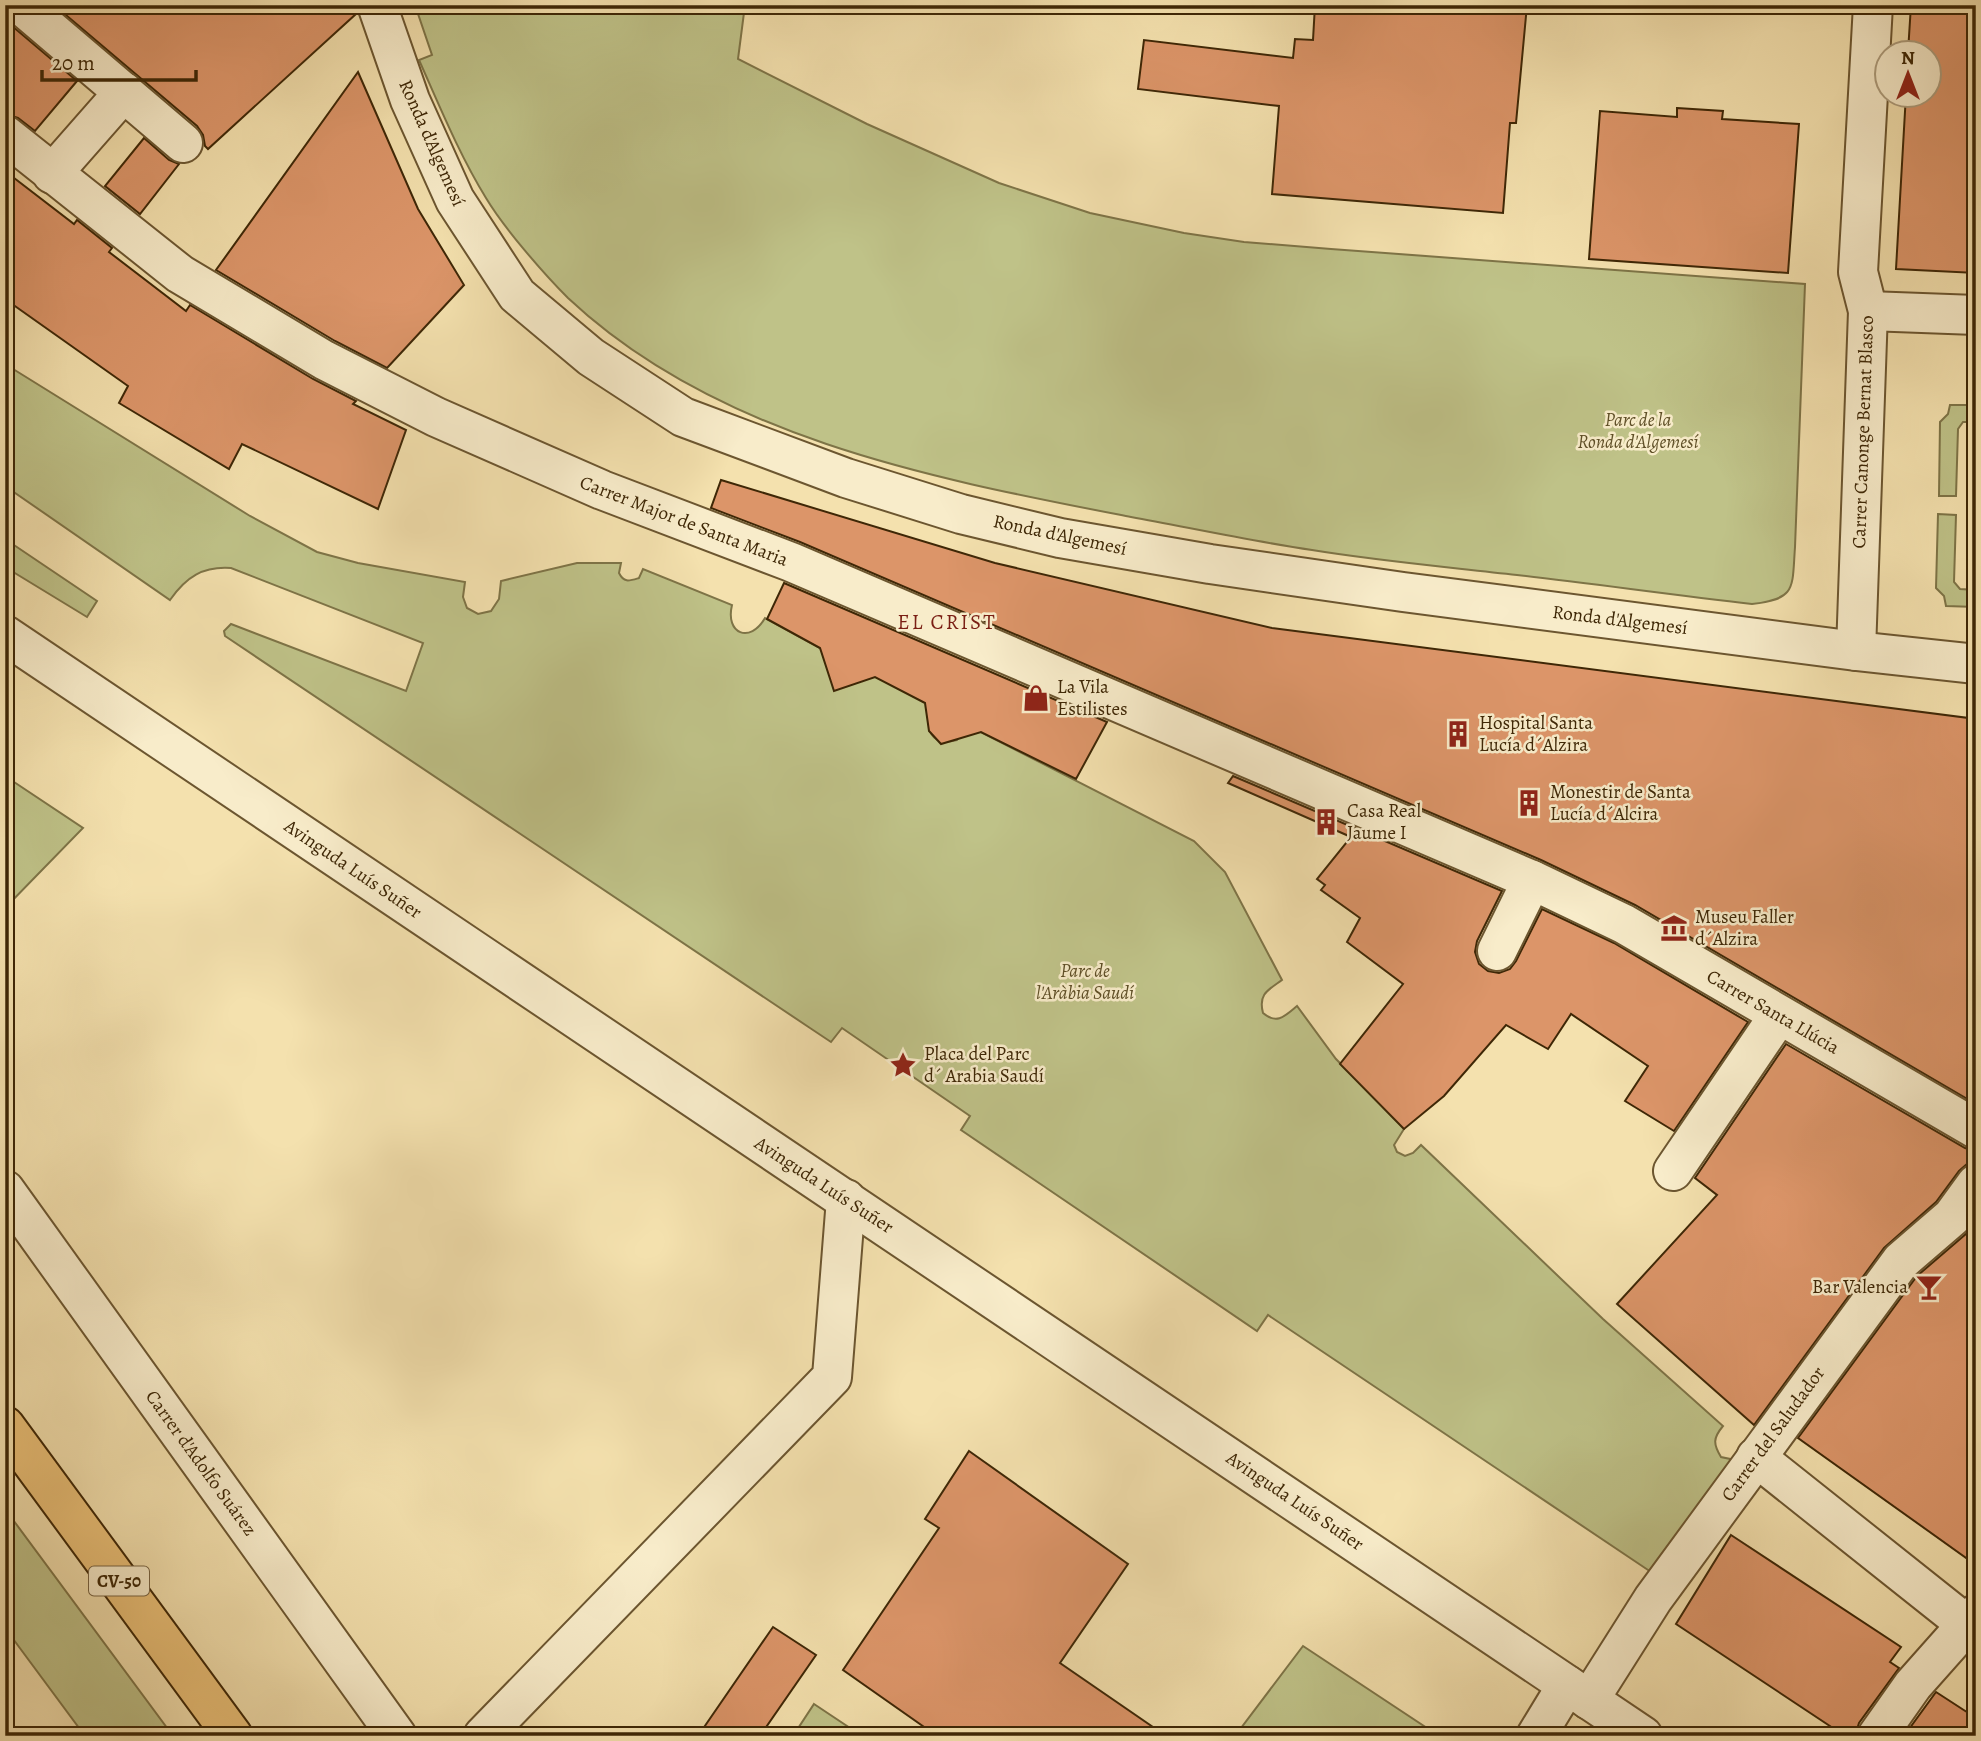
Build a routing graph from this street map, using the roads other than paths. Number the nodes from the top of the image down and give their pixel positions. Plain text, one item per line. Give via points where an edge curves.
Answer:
1 (21, 5) edge
2 (377, 5) edge
3 (1873, 5) edge
4 (124, 92) junction
5 (5, 135) edge
6 (183, 143) dead end
7 (52, 174) junction
8 (1868, 311) junction
9 (1976, 315) edge
10 (5, 635) edge
11 (1856, 651) junction
12 (1976, 664) edge
13 (1408, 828) joint
14 (1532, 880) junction
15 (1497, 951) dead end
16 (1779, 1015) junction
17 (1976, 1129) edge
18 (1673, 1171) dead end
19 (1976, 1184) edge
20 (5, 1190) edge
21 (846, 1199) junction
22 (5, 1426) edge
23 (1756, 1457) junction
24 (1971, 1619) edge
25 (1578, 1693) junction
26 (233, 1736) edge
27 (397, 1736) edge
28 (483, 1736) edge
29 (1536, 1736) edge
30 (1643, 1736) edge
31 (1877, 1736) edge

1 - 4 street
2 - 11 street, Ronda d'Algemesí via 410,100 454,200 517,295 592,357 683,417 846,478 961,514 1060,538 1375,588
3 - 8 street, Carrer Canonge Bernat Blasco via 1858,272
4 - 6 street
4 - 7 street
5 - 7 street, Carrer Major de Santa Maria
7 - 13 street, Carrer Major de Santa Maria via 180,274 324,360 436,417 602,491 814,572
8 - 9 street
8 - 11 street, Carrer Canonge Bernat Blasco
10 - 21 street, Avinguda Luís Suñer
11 - 12 street, Ronda d'Algemesí
13 - 14 street, Carrer Santa Llúcia
14 - 15 street
14 - 16 street, Carrer Santa Llúcia via 1624,925
16 - 17 street, Carrer Santa Llúcia
16 - 18 street
19 - 23 street, Carrer del Saludador via 1952,1217 1901,1261
20 - 27 street, Carrer d'Adolfo Suárez
21 - 25 street, Avinguda Luís Suñer
21 - 28 street via 832,1377
22 - 26 main road, CV-50
23 - 24 street
23 - 25 street, Carrer del Saludador via 1633,1629
24 - 31 street via 1913,1685
25 - 29 street, Carrer del Saludador
25 - 30 street, Avinguda Luís Suñer

